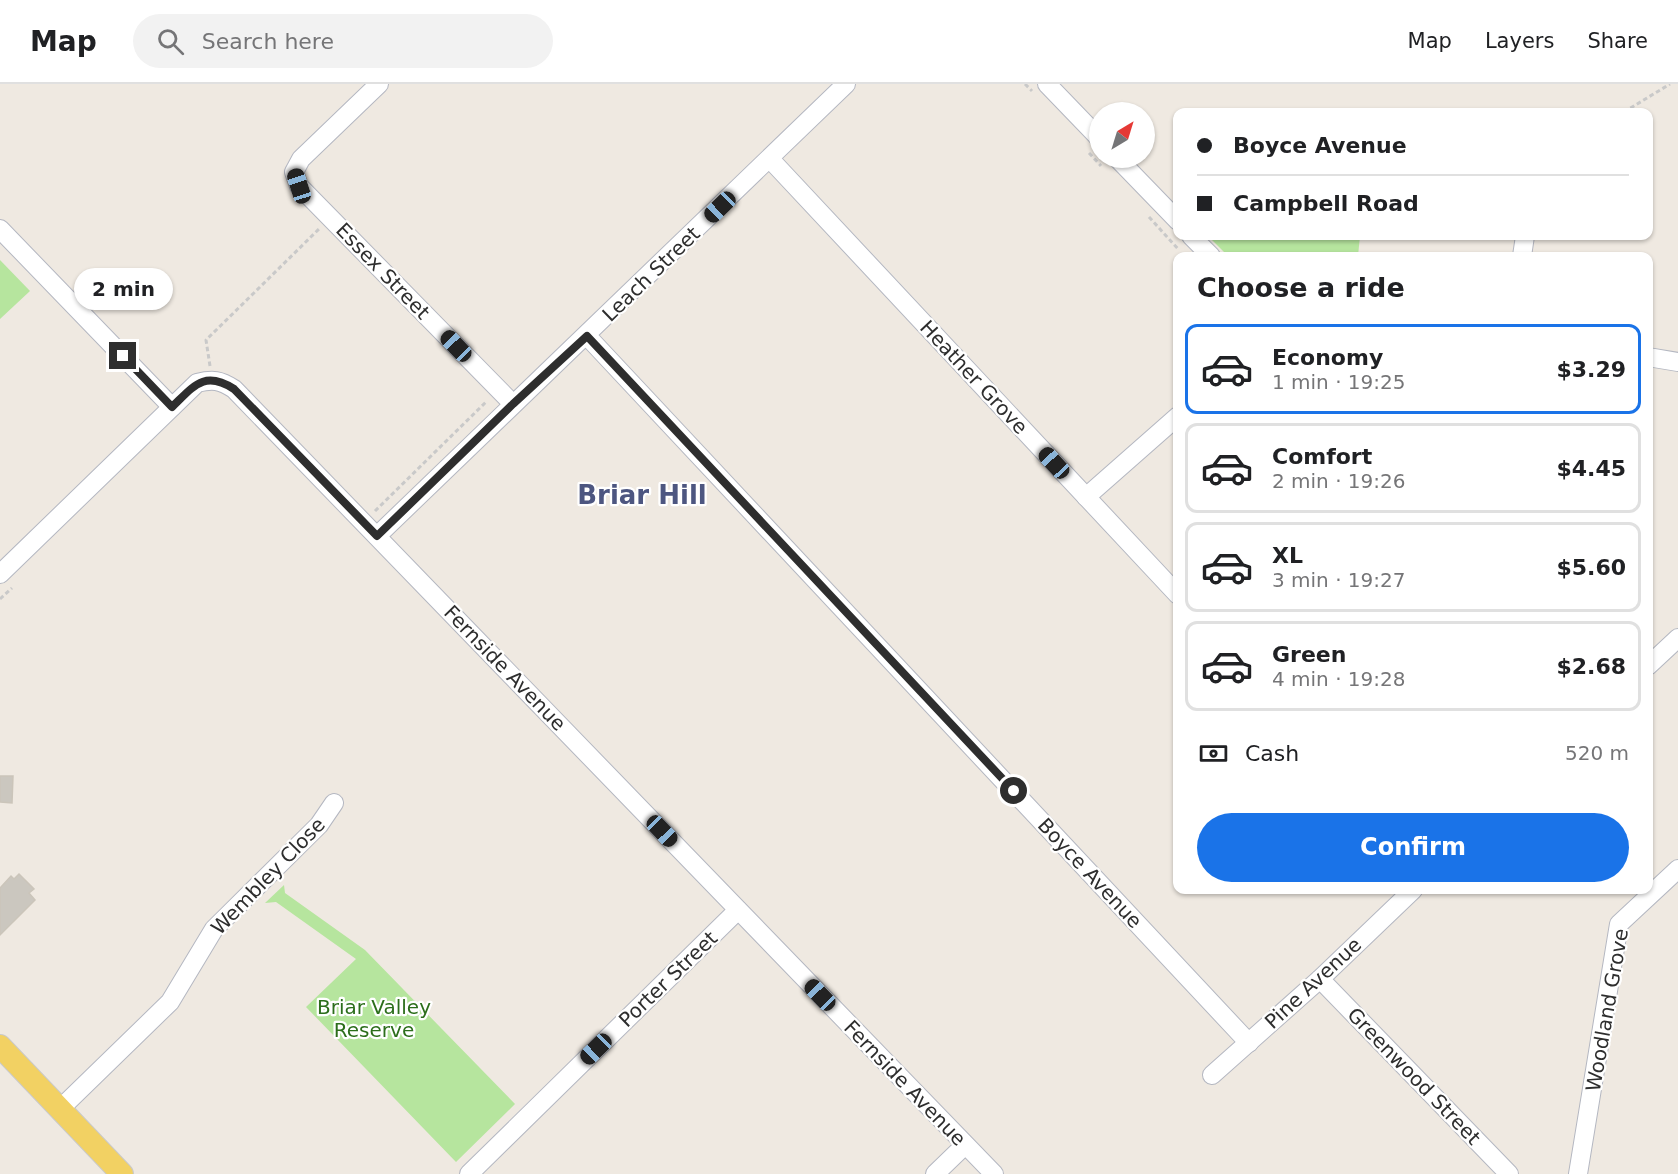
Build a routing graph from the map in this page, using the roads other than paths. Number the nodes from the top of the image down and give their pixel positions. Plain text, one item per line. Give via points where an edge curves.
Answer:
1 (380, 84) edge
2 (846, 84) edge
3 (1047, 84) edge
4 (1089, 128) edge
5 (770, 159) junction
6 (1127, 168) edge
7 (1173, 217) edge
8 (0, 229) edge
9 (1195, 240) edge
10 (1207, 252) edge
11 (587, 336) junction
12 (1653, 358) edge
13 (1678, 362) edge
14 (513, 404) junction
15 (172, 407) junction
16 (1173, 420) edge
17 (1086, 497) junction
18 (383, 531) junction
19 (8, 579) edge
20 (1173, 590) edge
21 (1678, 638) edge
22 (1653, 661) edge
23 (334, 803) dead end
24 (1678, 869) edge
25 (1653, 892) edge
26 (1409, 894) edge
27 (1651, 894) edge
28 (738, 910) junction
29 (1320, 979) junction
30 (1249, 1043) junction
31 (0, 1046) edge
32 (1212, 1075) dead end
33 (60, 1109) junction
34 (965, 1145) junction
35 (122, 1174) edge
36 (469, 1174) edge
37 (935, 1174) edge
38 (994, 1174) edge
39 (1509, 1174) edge
40 (1578, 1174) edge

1 - 14 street, Essex Street via 301,159 294,172 299,186
2 - 5 street, Leach Street
3 - 4 street
5 - 11 street, Leach Street
5 - 17 street, Heather Grove
6 - 7 street
8 - 15 street
9 - 10 street
11 - 14 street, Leach Street
11 - 30 street, Boyce Avenue
12 - 13 street
14 - 18 street, Leach Street
15 - 18 street, Fernside Avenue via 197,383 212,379 223,382
15 - 19 street, Fernside Avenue
16 - 17 street
17 - 20 street, Heather Grove
18 - 28 street, Fernside Avenue
21 - 22 street
23 - 33 street, Wembley Close via 319,825 214,929 170,1002
24 - 25 street, Woodland Grove
26 - 29 street, Pine Avenue
27 - 40 street, Woodland Grove via 1619,924
28 - 34 street, Fernside Avenue
28 - 36 street, Porter Street
29 - 30 street, Pine Avenue
29 - 39 street, Greenwood Street
30 - 32 street, Pine Avenue
31 - 33 main road
33 - 35 main road
34 - 37 street
34 - 38 street, Fernside Avenue

